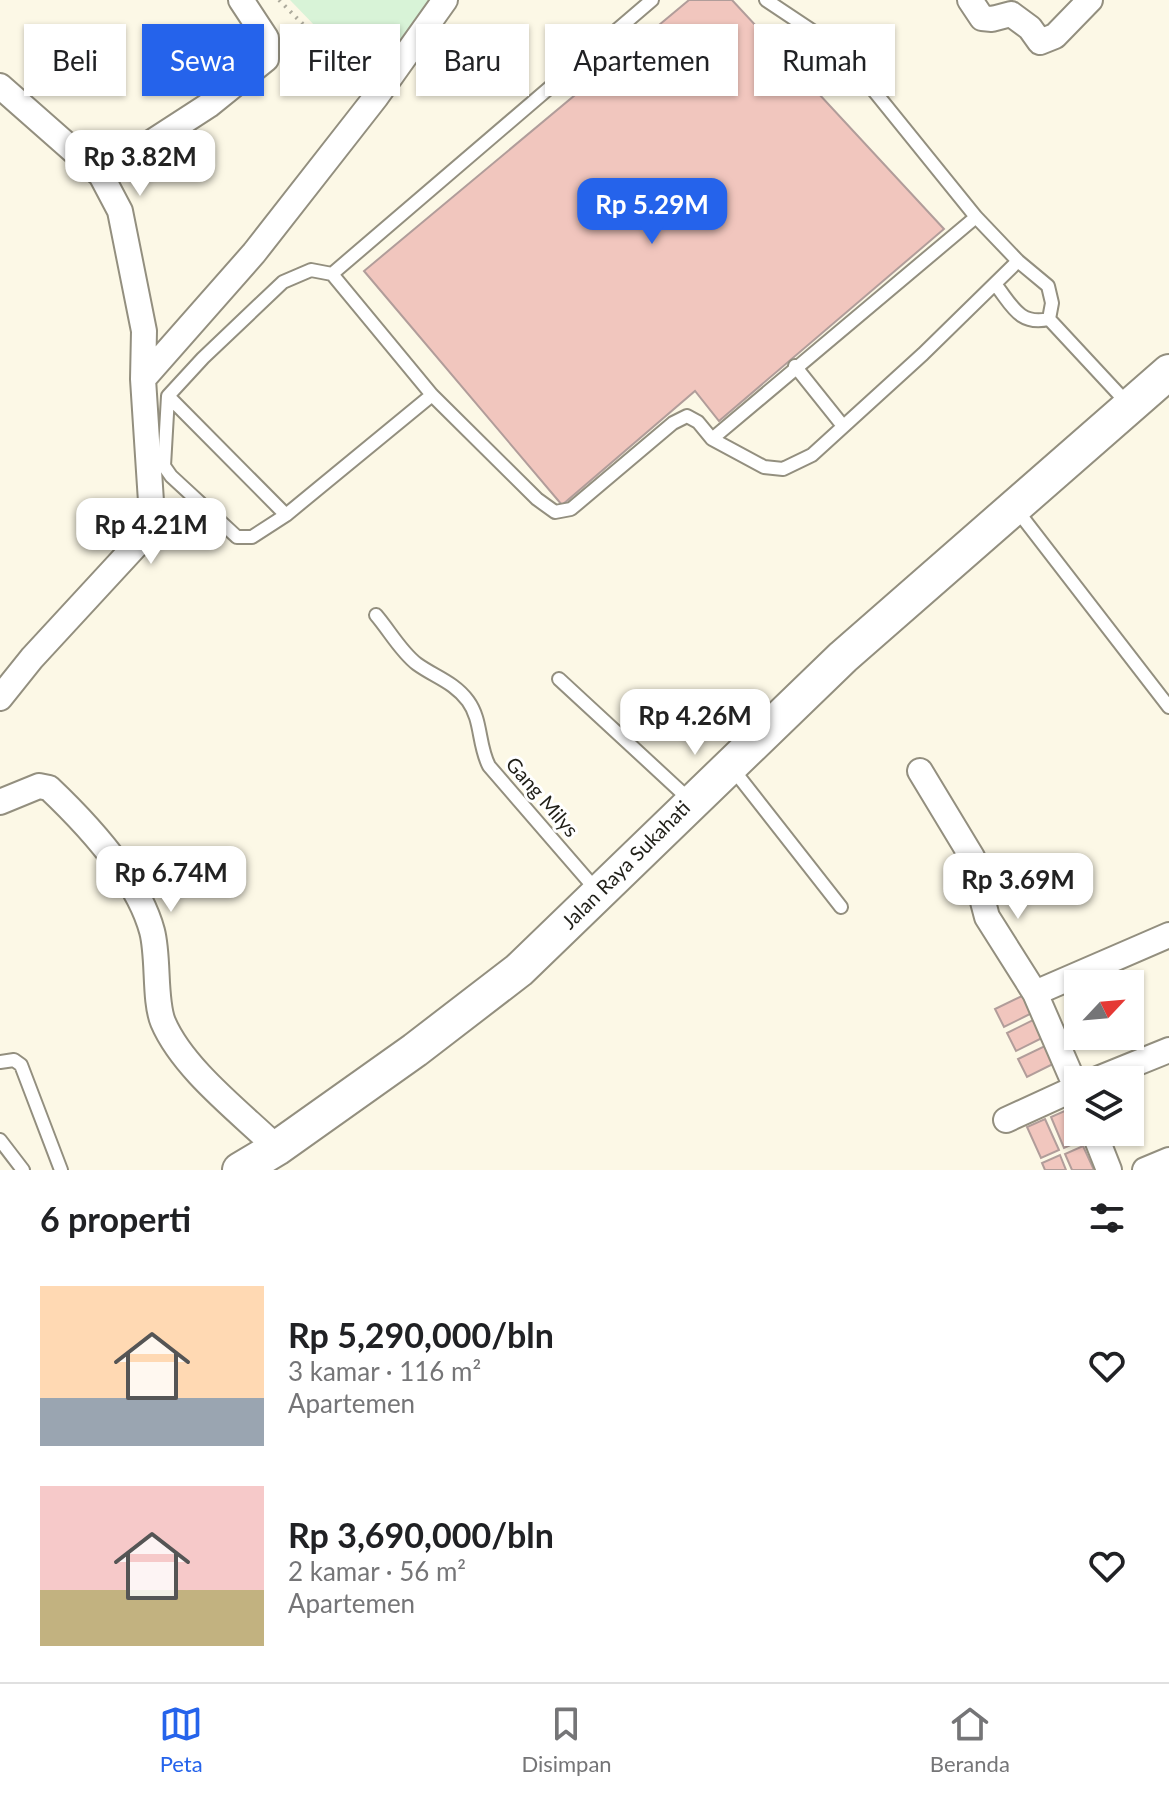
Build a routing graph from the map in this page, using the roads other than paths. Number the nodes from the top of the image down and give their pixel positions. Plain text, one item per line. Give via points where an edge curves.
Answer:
1 (241, 0) edge
2 (445, 0) edge
3 (652, 0) edge
4 (766, 0) edge
5 (970, 0) edge
6 (1090, 0) edge
7 (0, 86) edge
8 (101, 175) junction
9 (976, 217) junction
10 (1018, 261) junction
11 (332, 274) junction
12 (995, 284) junction
13 (1049, 319) junction
14 (795, 366) junction
15 (1169, 372) edge
16 (143, 379) junction
17 (432, 395) junction
18 (168, 396) junction
19 (1129, 405) junction
20 (843, 426) junction
21 (712, 439) junction
22 (1014, 507) junction
23 (286, 515) junction
24 (376, 615) dead end
25 (559, 679) dead end
26 (0, 698) edge
27 (1169, 707) edge
28 (729, 764) junction
29 (920, 771) dead end
30 (691, 801) junction
31 (0, 802) edge
32 (600, 894) junction
33 (841, 907) dead end
34 (1169, 935) edge
35 (1035, 993) junction
36 (1169, 1050) edge
37 (0, 1062) edge
38 (1072, 1066) edge
39 (1131, 1066) edge
40 (1064, 1095) edge
41 (1006, 1120) dead end
42 (0, 1140) edge
43 (1100, 1146) edge
44 (277, 1148) junction
45 (1169, 1160) edge
46 (23, 1170) edge
47 (61, 1170) edge
48 (240, 1170) edge
49 (1109, 1170) edge
50 (1145, 1170) edge

1 - 8 street via 266,38 266,59 209,105
2 - 16 street via 254,253
3 - 11 lane
4 - 9 lane via 841,50
5 - 6 street via 982,18 1011,14 1040,42 1047,42
7 - 8 street
8 - 16 street via 120,211 129,249 144,331
9 - 10 lane
9 - 14 lane
10 - 12 lane
10 - 13 lane via 1048,286
11 - 17 lane
11 - 18 lane via 311,270 283,282
12 - 13 lane via 1025,319
12 - 20 lane
13 - 19 lane
14 - 20 lane
14 - 21 lane
15 - 19 main road, Jalan Raya Sukahati
16 - 26 street via 152,499 148,530
17 - 21 lane via 555,512 571,509 687,416
17 - 23 lane
18 - 23 lane
18 - 23 lane via 163,460 171,476 237,537 252,537
19 - 22 main road, Jalan Raya Sukahati
20 - 21 lane via 812,455 783,469 764,467
22 - 27 lane
22 - 28 main road, Jalan Raya Sukahati
24 - 32 lane, Gang Milys via 414,662 447,680 468,701 489,766
25 - 30 lane
28 - 30 main road, Jalan Raya Sukahati
28 - 33 lane
29 - 35 street via 984,881 987,917
30 - 32 main road, Jalan Raya Sukahati
31 - 44 street via 39,786 49,788 99,841 128,881 152,929 161,1018 173,1042
32 - 44 main road, Jalan Raya Sukahati via 467,1011
34 - 35 street
35 - 38 street
36 - 39 street
37 - 47 lane via 21,1065
40 - 41 street
42 - 46 lane
43 - 49 street
44 - 48 main road, Jalan Raya Sukahati
45 - 50 street

